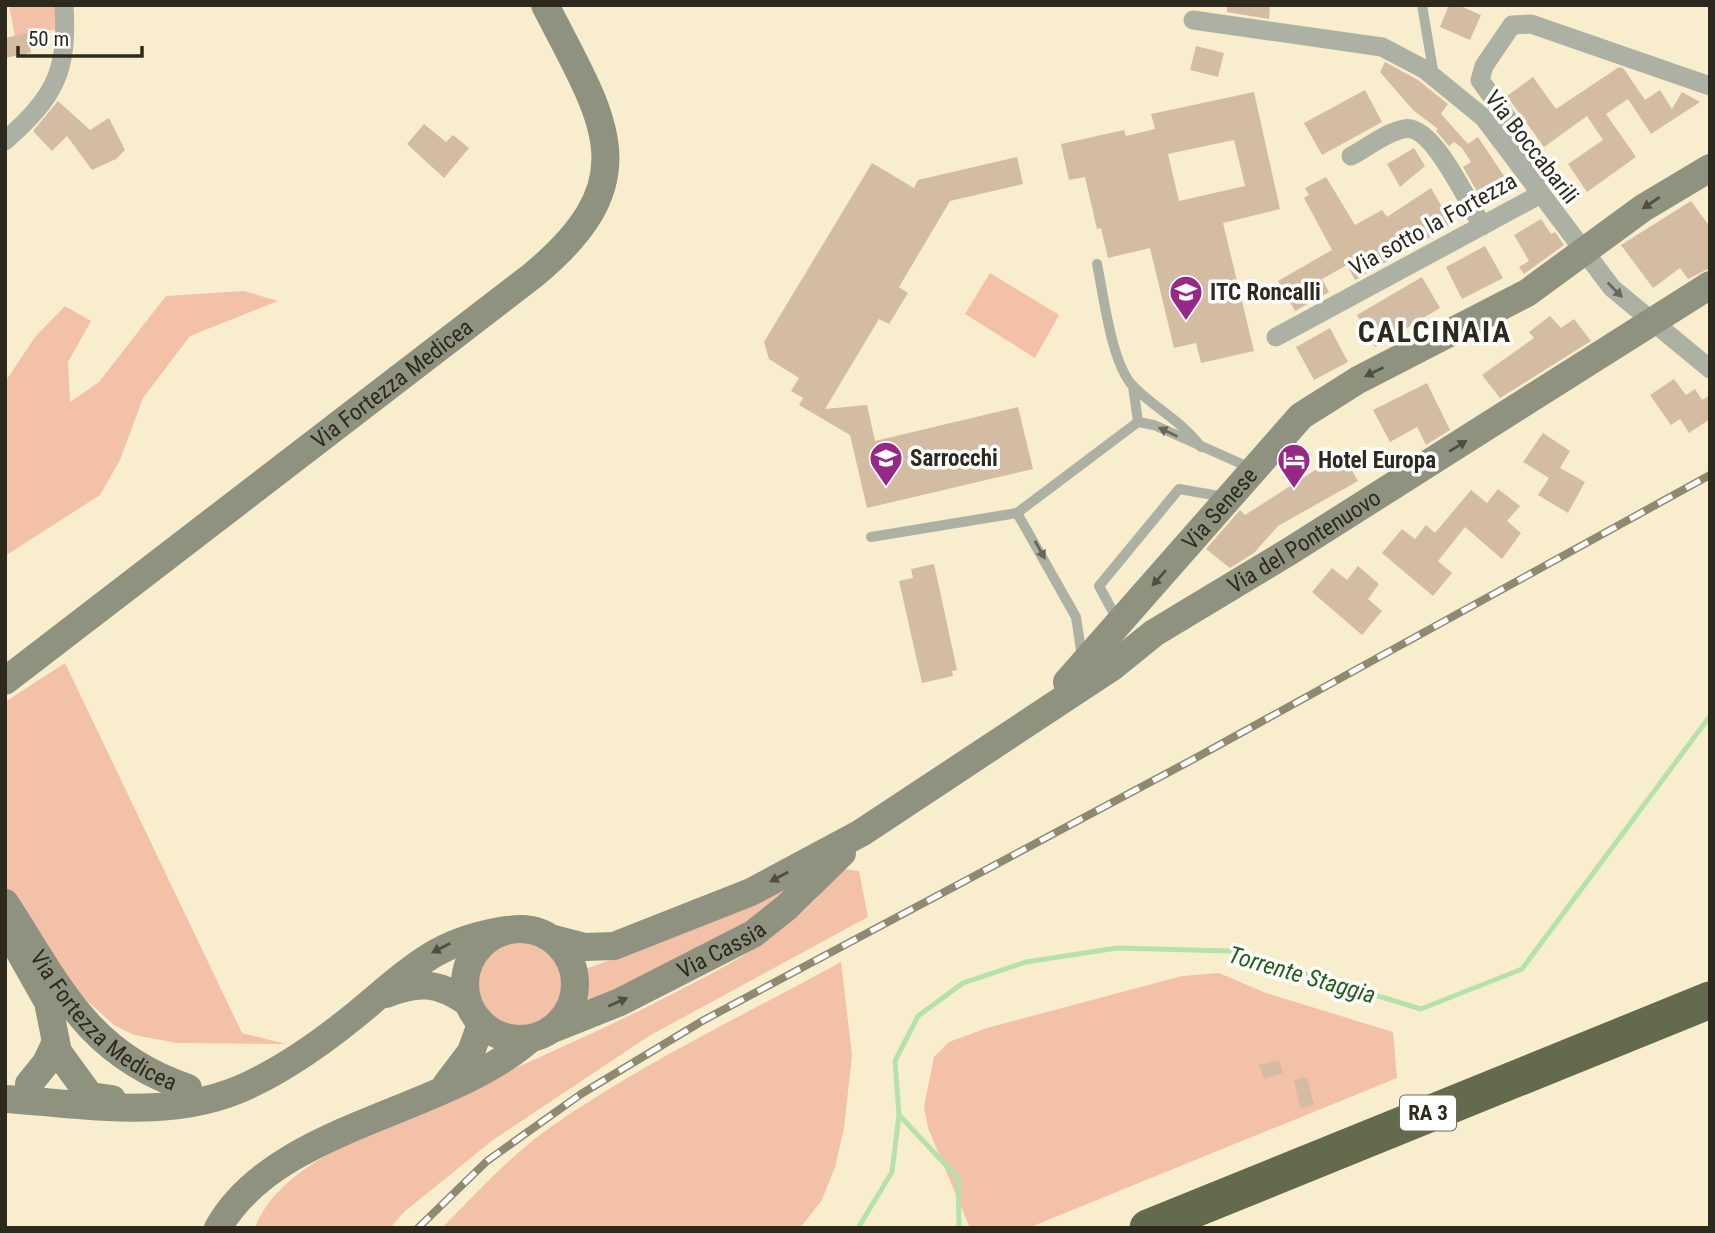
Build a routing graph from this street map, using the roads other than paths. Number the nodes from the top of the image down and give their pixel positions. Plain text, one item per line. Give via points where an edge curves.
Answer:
1 (64, 5) edge
2 (545, 5) edge
3 (1422, 5) edge
4 (1193, 20) dead end
5 (1434, 76) junction
6 (1710, 86) edge
7 (5, 141) edge
8 (1351, 156) dead end
9 (1710, 168) edge
10 (1539, 195) junction
11 (1482, 226) junction
12 (1584, 254) junction
13 (1097, 264) dead end
14 (1710, 285) edge
15 (1652, 321) junction
16 (1276, 337) dead end
17 (1710, 369) edge
18 (1133, 386) junction
19 (1138, 422) junction
20 (1201, 447) junction
21 (1253, 469) junction
22 (1229, 497) junction
23 (1017, 513) junction
24 (871, 537) dead end
25 (1128, 615) junction
26 (1139, 646) junction
27 (1082, 668) junction
28 (5, 681) edge
29 (1008, 733) junction
30 (861, 833) junction
31 (6, 911) edge
32 (506, 930) junction
33 (550, 937) junction
34 (377, 998) junction
35 (1710, 1000) edge
36 (474, 1013) junction
37 (1710, 1020) edge
38 (542, 1034) junction
39 (55, 1044) junction
40 (17, 1083) edge
41 (82, 1087) junction
42 (441, 1090) junction
43 (179, 1098) junction
44 (5, 1099) edge
45 (218, 1228) edge
46 (1148, 1228) edge
47 (1195, 1228) edge

1 - 7 street via 64,62 57,83
2 - 28 main road, Via Fortezza Medicea via 592,99 605,148 604,186 575,236 532,276
3 - 5 lane
4 - 5 street, Via Boccabarili via 1382,47
5 - 10 street, Via Boccabarili via 1484,117
6 - 10 street via 1531,23 1512,25 1484,66 1480,80 1517,132
8 - 11 street via 1400,130 1421,132 1439,153
9 -> 12 main road, Via Senese via 1643,208
10 - 11 street, Via sotto la Fortezza
10 - 12 street, Via Boccabarili
11 - 16 street, Via sotto la Fortezza
12 -> 15 street, Via Boccabarili via 1612,288
12 -> 21 main road, Via Senese via 1506,306 1323,401 1292,425
13 - 18 lane via 1121,367
14 - 15 main road, Via del Pontenuovo
15 - 17 street, Via Boccabarili
26 -> 15 main road, Via del Pontenuovo
18 - 19 lane
18 - 20 lane via 1186,428
20 -> 19 lane
19 - 23 lane
20 - 21 lane
21 - 22 main road, Via Senese
22 -> 25 main road, Via Senese
22 - 25 lane via 1179,489 1099,586
23 - 24 lane
23 -> 27 lane via 1076,617
25 - 26 main road via 1125,635
25 - 27 main road, Via Senese
26 - 29 main road, Via del Pontenuovo
27 - 29 main road, Via Senese
29 - 30 main road, Via Cassia
30 -> 33 main road, Via Cassia via 739,897 614,946 585,947
38 -> 30 main road, Via Cassia via 620,1002 753,934 825,872
31 - 39 main road via 48,1002
31 - 43 main road, Via Fortezza Medicea via 98,1038
32 - 33 main road, Via Cassia via 522,928
32 -> 34 main road via 445,946 418,961
32 - 36 main road, Via Cassia via 483,943 467,966 464,984
33 - 38 main road, Via Cassia via 572,964 576,981 570,1007
34 - 36 main road via 422,983 443,988
34 - 43 main road via 266,1074
35 - 46 highway, RA 3
36 - 38 main road, Via Cassia via 495,1034 512,1040
36 - 42 main road, Via Cassia via 465,1062
37 - 47 highway, RA 3
38 - 42 main road, Via Cassia
39 - 40 main road via 46,1062
39 - 41 main road
40 - 41 main road
41 - 43 main road
42 - 45 main road, Via Cassia via 314,1147 255,1182 231,1204
43 - 44 main road via 132,1109

